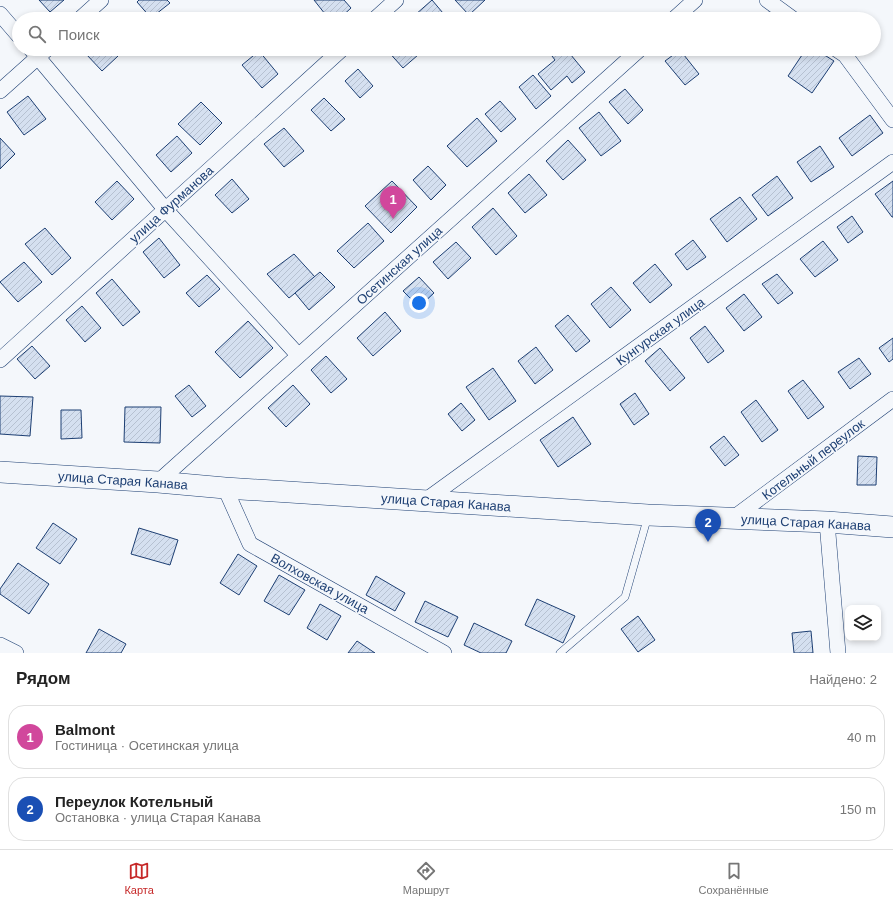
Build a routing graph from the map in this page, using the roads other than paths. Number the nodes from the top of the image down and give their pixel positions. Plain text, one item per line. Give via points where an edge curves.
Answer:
1 (101, 0) edge
2 (396, 0) edge
3 (695, 0) edge
4 (767, 0) edge
5 (88, 12) edge
6 (383, 12) edge
7 (682, 12) edge
8 (783, 12) edge
9 (0, 14) edge
10 (12, 28) edge
11 (34, 56) edge
12 (41, 56) edge
13 (334, 56) edge
14 (632, 56) edge
15 (846, 56) edge
16 (0, 91) edge
17 (893, 120) edge
18 (893, 162) edge
19 (165, 209) junction
20 (298, 355) junction
21 (0, 360) edge
22 (893, 399) edge
23 (0, 472) edge
24 (158, 482) junction
25 (225, 488) junction
26 (426, 500) junction
27 (648, 515) junction
28 (732, 518) junction
29 (827, 522) junction
30 (893, 527) edge
31 (0, 645) edge
32 (16, 653) edge
33 (444, 653) edge
34 (560, 653) edge
35 (838, 653) edge

1 - 5 street
2 - 6 street
3 - 7 street
4 - 8 street
9 - 10 street
11 - 16 street
12 - 19 street
13 - 19 street, улица Фурманова
14 - 20 street, Осетинская улица
15 - 17 street
18 - 26 street, Кунгурская улица
19 - 20 street
19 - 21 street, улица Фурманова
20 - 24 street, Осетинская улица
22 - 28 street, Котельный переулок
23 - 24 street, улица Старая Канава
24 - 25 street, улица Старая Канава
25 - 26 street, улица Старая Канава
25 - 33 street, Волховская улица via 250,544
26 - 27 street, улица Старая Канава
27 - 28 street, улица Старая Канава
27 - 34 lane via 625,597
28 - 29 street, улица Старая Канава
29 - 30 street, улица Старая Канава
29 - 35 street
31 - 32 street

